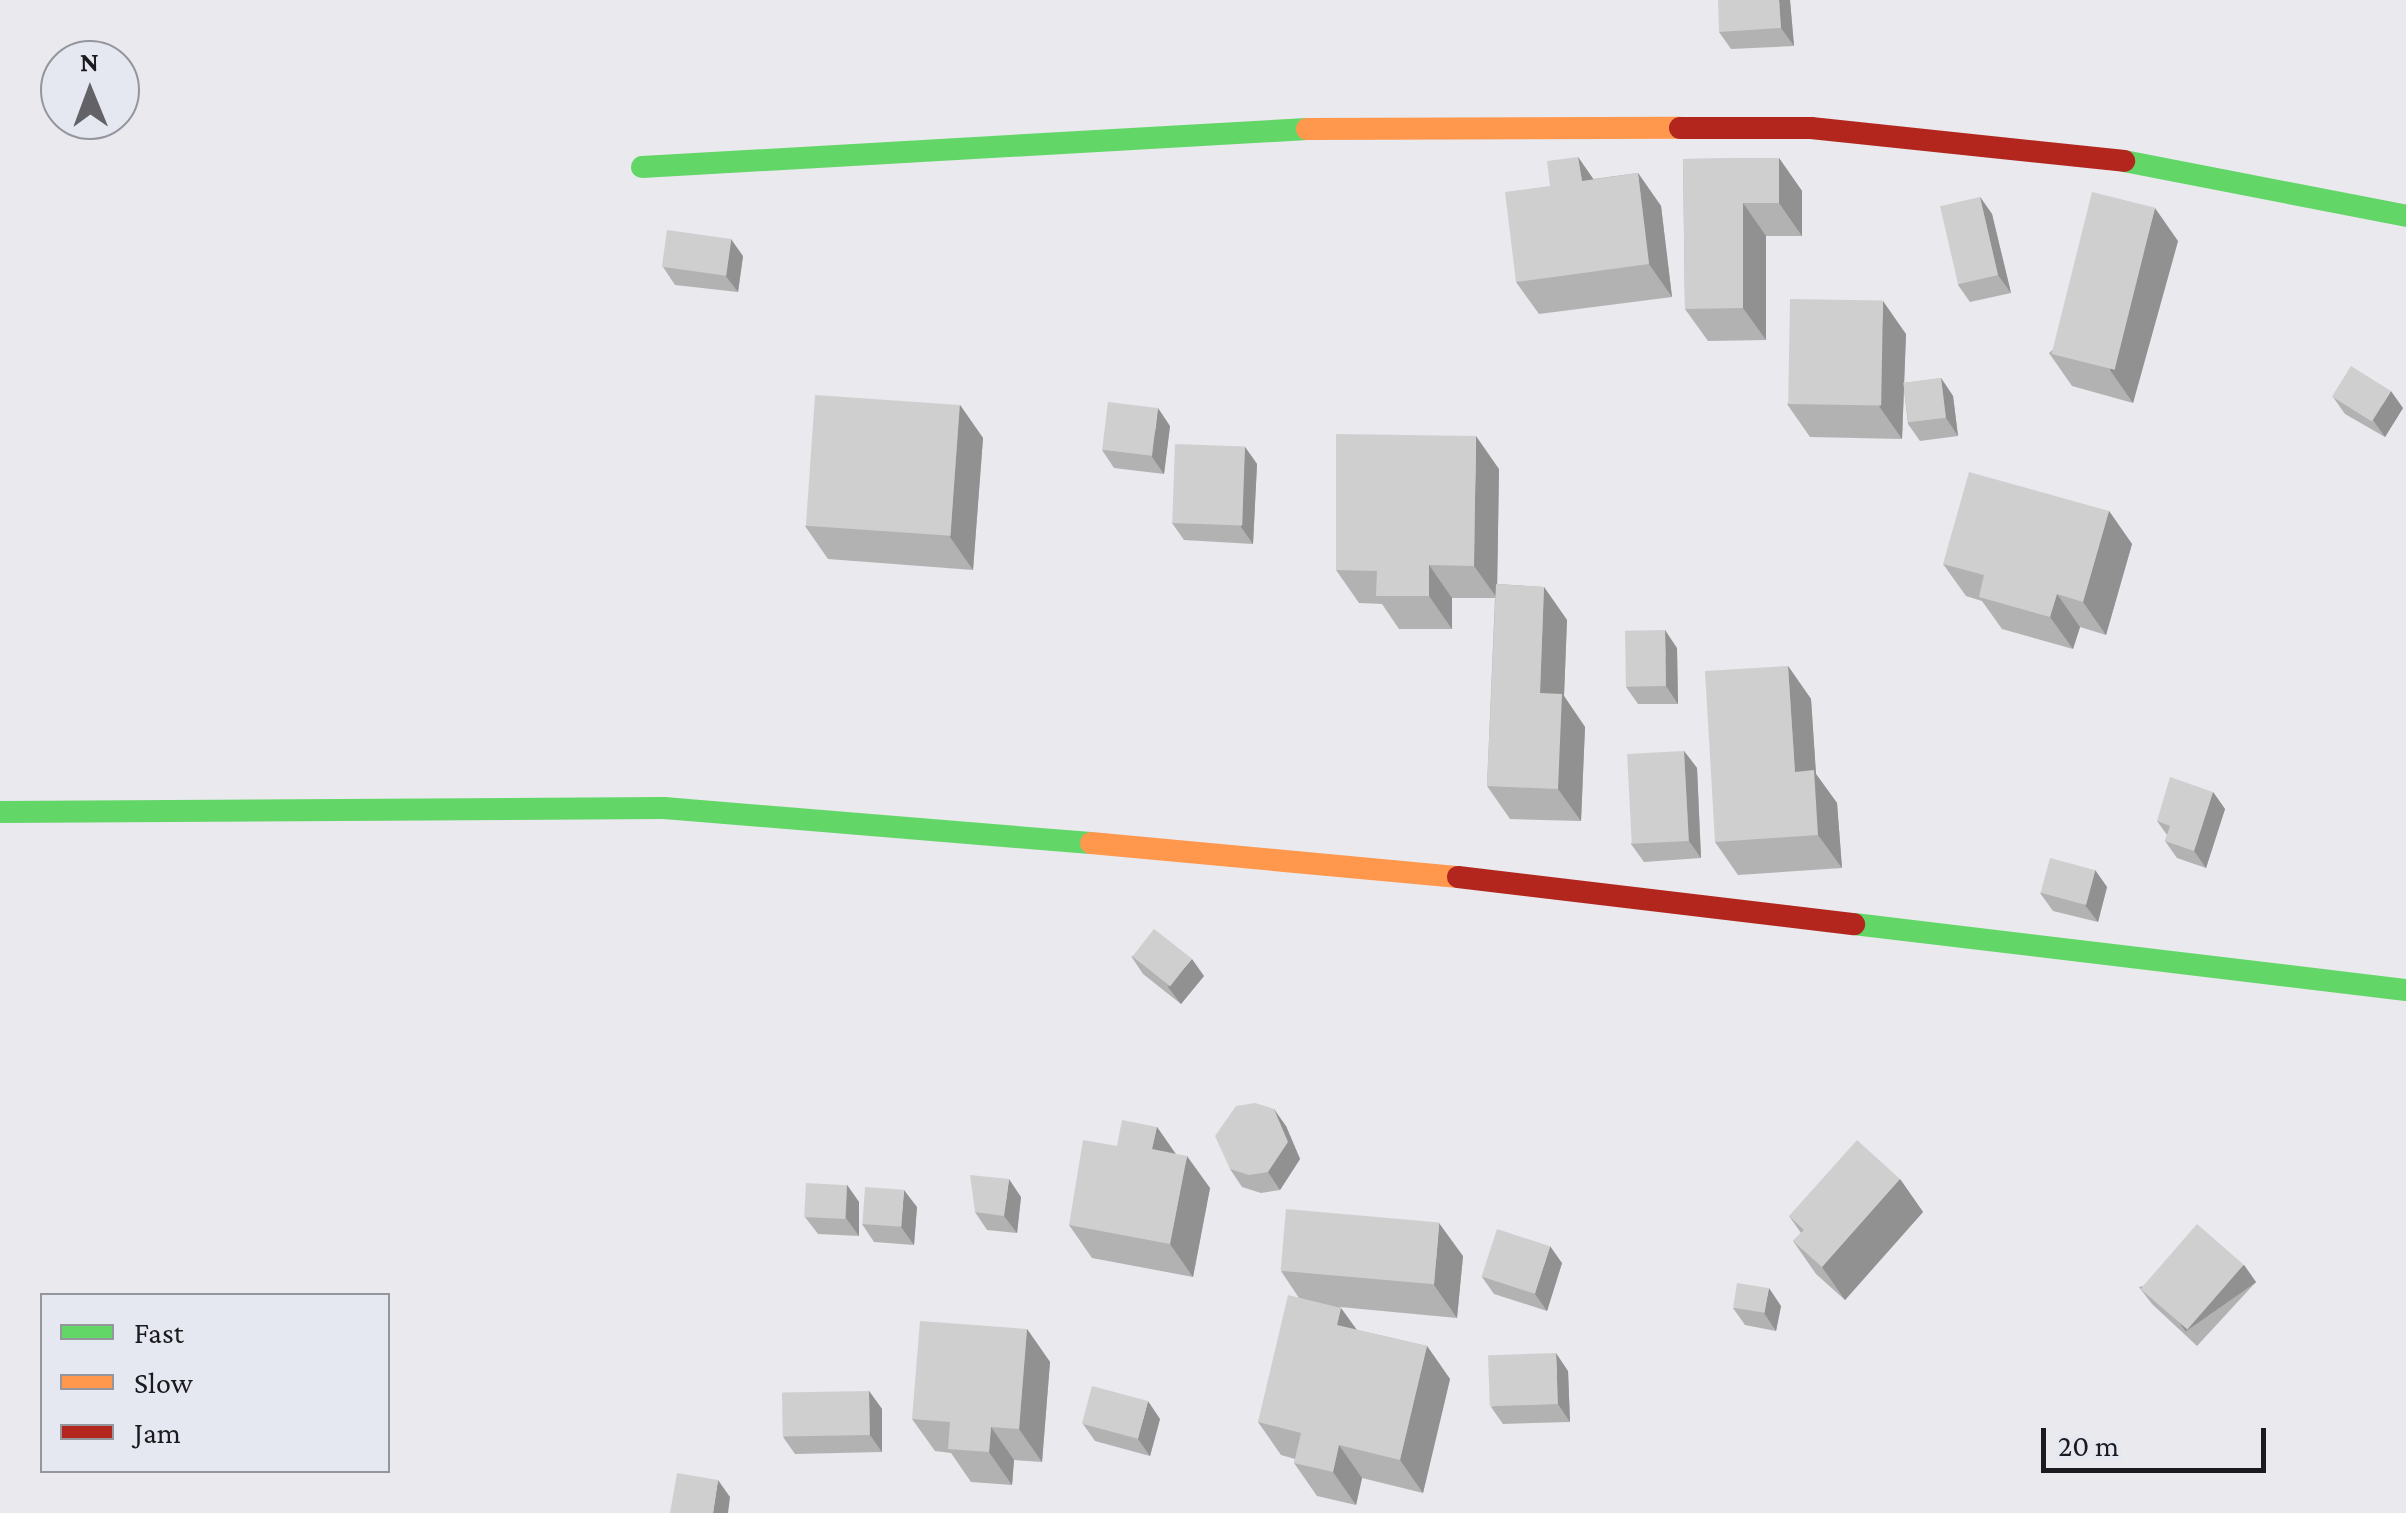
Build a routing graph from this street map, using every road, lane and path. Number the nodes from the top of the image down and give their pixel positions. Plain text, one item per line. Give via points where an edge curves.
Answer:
1 (642, 167) dead end
2 (2406, 216) edge
3 (0, 812) edge
4 (2406, 990) edge

1 - 2 street via 1255,128 1811,128 2063,150
3 - 4 street via 664,808 1369,866

